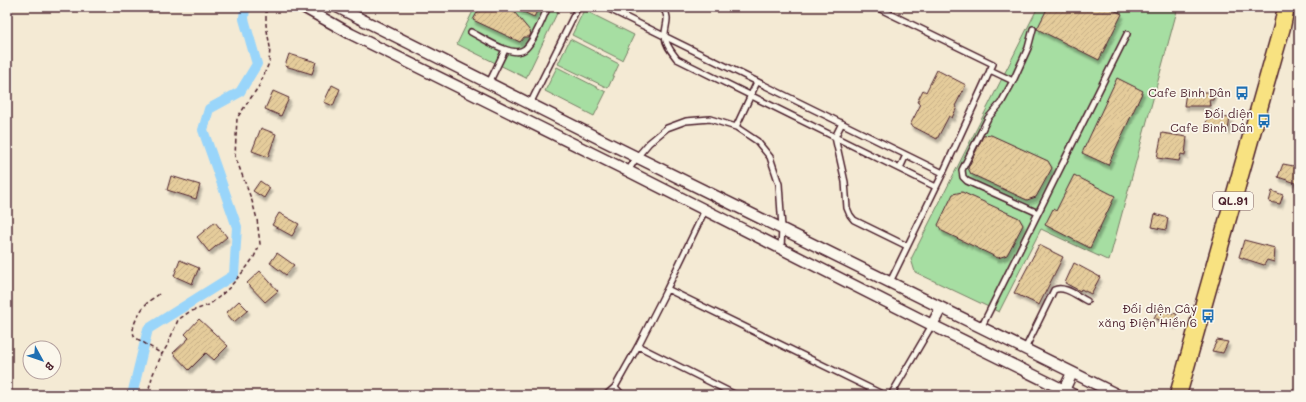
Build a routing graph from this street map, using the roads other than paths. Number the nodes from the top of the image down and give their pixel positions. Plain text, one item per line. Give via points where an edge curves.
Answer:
1 (303, 7) edge
2 (337, 7) edge
3 (548, 7) edge
4 (578, 7) edge
5 (605, 7) edge
6 (662, 7) edge
7 (876, 7) edge
8 (1286, 7) edge
9 (1033, 29) dead end
10 (471, 32) dead end
11 (1127, 34) dead end
12 (665, 36) junction
13 (505, 50) junction
14 (990, 70) junction
15 (1013, 81) junction
16 (757, 82) junction
17 (489, 83) junction
18 (751, 95) junction
19 (480, 98) junction
20 (530, 104) junction
21 (842, 123) junction
22 (736, 127) junction
23 (836, 137) junction
24 (906, 155) junction
25 (637, 157) junction
26 (900, 168) junction
27 (628, 171) junction
28 (943, 173) junction
29 (936, 186) junction
30 (713, 195) junction
31 (705, 210) junction
32 (1038, 213) junction
33 (782, 228) junction
34 (907, 246) junction
35 (781, 248) junction
36 (890, 282) junction
37 (667, 289) junction
38 (1087, 301) dead end
39 (941, 308) junction
40 (932, 325) junction
41 (981, 328) junction
42 (638, 346) junction
43 (1025, 350) junction
44 (1072, 373) junction
45 (616, 386) junction
46 (1064, 390) junction
47 (606, 395) edge
48 (622, 395) edge
49 (736, 395) edge
50 (884, 395) edge
51 (891, 395) edge
52 (1074, 395) edge
53 (1118, 395) edge
54 (1178, 395) edge

1 - 19 street via 351,34
2 - 17 street
3 - 13 lane via 525,50
4 - 20 lane
5 - 12 lane
6 - 12 lane via 668,22
7 - 14 lane via 992,64
8 - 54 highway, QL.91
9 - 15 lane via 1028,48
10 - 13 lane
11 - 32 lane
12 - 16 lane
12 - 18 lane via 668,48 677,59
13 - 17 lane
14 - 15 lane
14 - 28 lane
15 - 32 lane via 1001,103 988,118 962,170 963,177
16 - 18 lane
16 - 21 lane
17 - 19 street
17 - 20 street
18 - 22 lane
18 - 23 lane
19 - 27 street
20 - 25 street
21 - 23 lane
21 - 24 lane
22 - 25 lane via 710,119 686,121 667,128
22 - 33 lane via 756,141 770,157 779,184
23 - 26 lane
23 - 34 lane via 845,182 846,208 850,215 854,220
24 - 26 lane
24 - 28 lane
25 - 27 lane
25 - 30 street
26 - 29 lane
27 - 31 street
28 - 29 lane
29 - 34 lane
30 - 31 street
30 - 33 street
31 - 35 street
31 - 37 lane
32 - 41 lane
33 - 35 lane
33 - 36 street
34 - 36 lane
35 - 40 street
36 - 39 street
37 - 42 lane
37 - 50 lane
38 - 43 lane via 1063,288 1054,290
39 - 40 street
39 - 41 street
40 - 46 street
40 - 51 lane
41 - 43 street
42 - 45 lane
42 - 49 lane
43 - 44 street
44 - 46 street
44 - 53 street
45 - 47 lane
45 - 48 lane
46 - 52 street

